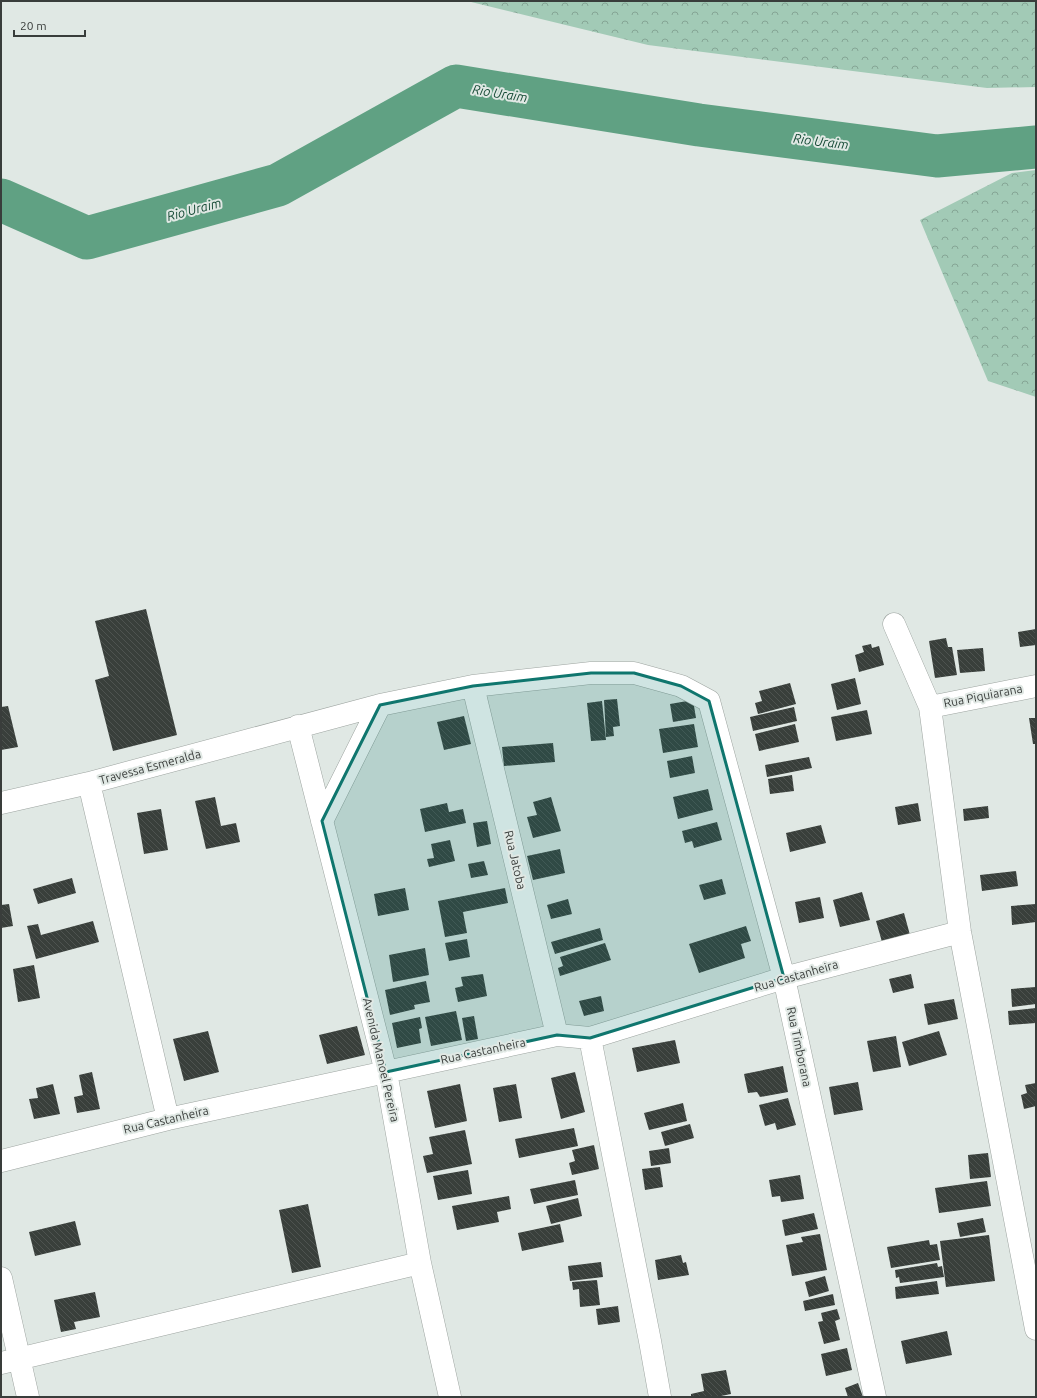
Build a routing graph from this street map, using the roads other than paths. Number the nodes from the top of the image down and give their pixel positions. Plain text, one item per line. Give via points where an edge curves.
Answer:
1 (894, 624) dead end
2 (473, 686) junction
3 (1036, 686) edge
4 (709, 701) joint
5 (380, 705) junction
6 (930, 707) junction
7 (298, 726) junction
8 (89, 783) junction
9 (1, 803) edge
10 (322, 821) junction
11 (960, 932) junction
12 (784, 978) junction
13 (557, 1035) junction
14 (590, 1038) junction
15 (386, 1072) junction
16 (168, 1119) junction
17 (1, 1162) edge
18 (420, 1263) junction
19 (1, 1278) edge
20 (1036, 1329) edge
21 (10, 1360) edge
22 (28, 1397) edge
23 (450, 1397) edge
24 (660, 1397) edge
25 (875, 1397) edge

1 - 6 street
2 - 4 street, Travessa Esmeralda via 591,673 634,673 681,686
2 - 5 street, Travessa Esmeralda
2 - 13 street, Rua Jatoba
3 - 6 street, Rua Piquiarana
4 - 12 street, Rua Timborana
5 - 7 street, Travessa Esmeralda
5 - 10 street
6 - 11 street
7 - 8 street, Travessa Esmeralda
7 - 10 street, Avenida Manoel Pereira
8 - 9 street, Travessa Esmeralda
8 - 16 street
10 - 15 street, Avenida Manoel Pereira
11 - 12 street, Rua Castanheira
11 - 20 street
12 - 14 street, Rua Castanheira
12 - 25 street, Rua Timborana
13 - 14 street, Rua Castanheira
13 - 15 street, Rua Castanheira
14 - 24 street
15 - 16 street, Rua Castanheira
15 - 18 street, Avenida Manoel Pereira
16 - 17 street, Rua Castanheira
18 - 21 street
18 - 23 street, Avenida Manoel Pereira
19 - 21 street
21 - 22 street

